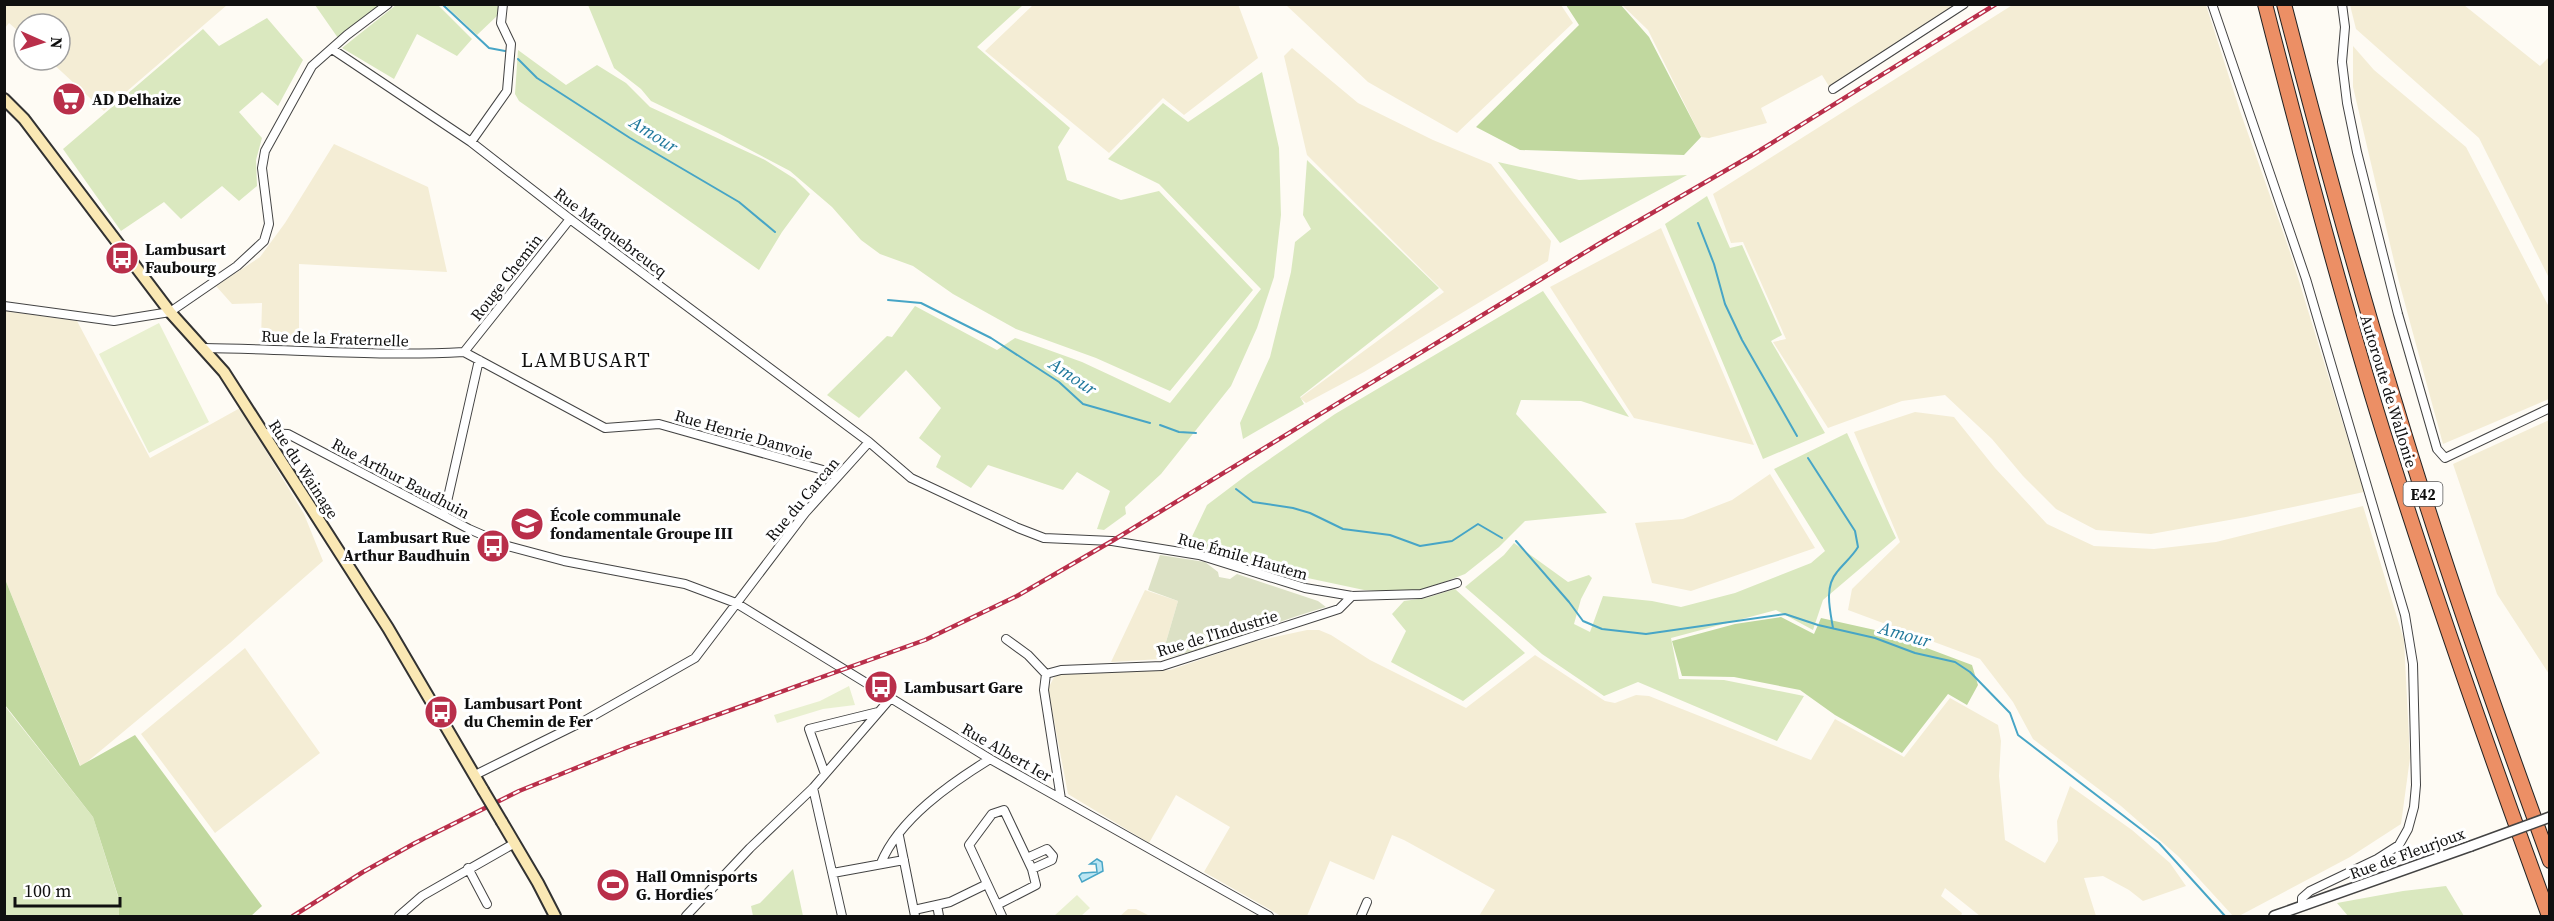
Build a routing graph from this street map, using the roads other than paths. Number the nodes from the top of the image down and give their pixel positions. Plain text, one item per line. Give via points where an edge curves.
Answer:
1 (388, 4) edge
2 (503, 4) edge
3 (1964, 4) edge
4 (2212, 4) edge
5 (2265, 4) edge
6 (2284, 4) edge
7 (2342, 4) edge
8 (332, 49) junction
9 (1833, 89) dead end
10 (4, 99) edge
11 (471, 142) junction
12 (570, 219) junction
13 (4, 306) edge
14 (170, 312) junction
15 (204, 348) junction
16 (464, 352) junction
17 (479, 360) junction
18 (2550, 408) edge
19 (263, 433) junction
20 (869, 442) junction
21 (837, 477) junction
22 (444, 515) junction
23 (1457, 583) dead end
24 (1353, 597) junction
25 (736, 603) junction
26 (1006, 639) dead end
27 (1046, 674) junction
28 (890, 699) junction
29 (879, 712) junction
30 (990, 759) junction
31 (825, 774) junction
32 (475, 775) junction
33 (813, 788) junction
34 (1061, 800) junction
35 (2550, 817) edge
36 (899, 836) junction
37 (515, 843) junction
38 (1027, 858) junction
39 (904, 860) junction
40 (2550, 861) edge
41 (881, 863) junction
42 (468, 868) junction
43 (1032, 869) junction
44 (832, 873) junction
45 (987, 884) junction
46 (1367, 902) dead end
47 (487, 904) dead end
48 (937, 905) junction
49 (997, 905) junction
50 (2302, 906) junction
51 (915, 913) edge
52 (690, 914) edge
53 (399, 916) edge
54 (555, 916) edge
55 (842, 916) edge
56 (939, 916) edge
57 (1002, 916) edge
58 (1269, 916) edge
59 (1360, 916) edge
60 (2274, 916) edge
61 (2549, 916) edge

1 - 8 street
2 - 11 street via 501,23 511,44 507,92
3 - 9 street
4 - 50 street via 2306,279 2410,634 2416,785 2408,829 2399,845 2310,891 2302,898
5 - 61 highway, Autoroute de Wallonie / E42 via 2335,268 2381,422 2455,652
6 - 40 highway, Autoroute de Wallonie / E42 via 2396,406 2470,637
7 - 18 street via 2342,62 2353,132 2436,449 2445,458
8 - 11 street, Rue Marquebreucq
8 - 14 street via 312,66 266,151 262,168 269,224 264,241 237,266
10 - 14 main road, Rue du Wainage via 32,129
11 - 12 street, Rue Marquebreucq
12 - 16 street, Rouge Chemin
12 - 20 street, Rue Marquebreucq
13 - 14 street via 114,321
14 - 15 main road, Rue du Wainage
15 - 16 street, Rue de la Fraternelle via 375,354
15 - 19 main road, Rue du Wainage
16 - 17 street, Rue Henrie Danvoie
17 - 21 street, Rue Henrie Danvoie via 605,428 659,424
17 - 22 street
19 - 22 street, Rue Arthur Baudhuin via 288,434
19 - 32 main road, Rue du Wainage via 388,628
20 - 21 street, Rue du Carcan
20 - 24 street, Rue Émile Hautem via 911,478 1044,538 1113,541 1199,555 1305,588
21 - 25 street, Rue du Carcan
22 - 25 street, Rue Arthur Baudhuin via 520,550 685,584
23 - 24 street, Rue Émile Hautem via 1421,594
24 - 27 street, Rue de l'Industrie via 1339,609 1162,666
25 - 28 street, Rue Albert Ier
25 - 32 street, Rue du Carcan via 695,658 584,721
26 - 27 street
27 - 34 street via 1044,690
28 - 29 street
28 - 30 street, Rue Albert Ier
29 - 31 street
29 - 31 street via 809,729
30 - 34 street, Rue Albert Ier
30 - 36 street via 936,795
31 - 33 street
32 - 37 main road, Rue du Wainage, bridge
33 - 44 street
33 - 52 street via 750,848
34 - 58 street, Rue Albert Ier
35 - 50 street, Rue de Fleurjoux, bridge
36 - 39 street
36 - 41 street
37 - 42 street
37 - 54 main road, Rue du Wainage
38 - 43 street
38 - 43 street via 1047,849 1053,856
38 - 45 street via 1004,810 995,812 969,845
39 - 41 street
39 - 51 street
41 - 44 street
42 - 47 street
42 - 53 street via 422,896
43 - 49 street via 1036,880 1033,887
44 - 55 street
45 - 48 street
45 - 49 street
46 - 59 street
48 - 51 street
48 - 56 street
49 - 57 street
50 - 60 street, Rue de Fleurjoux

